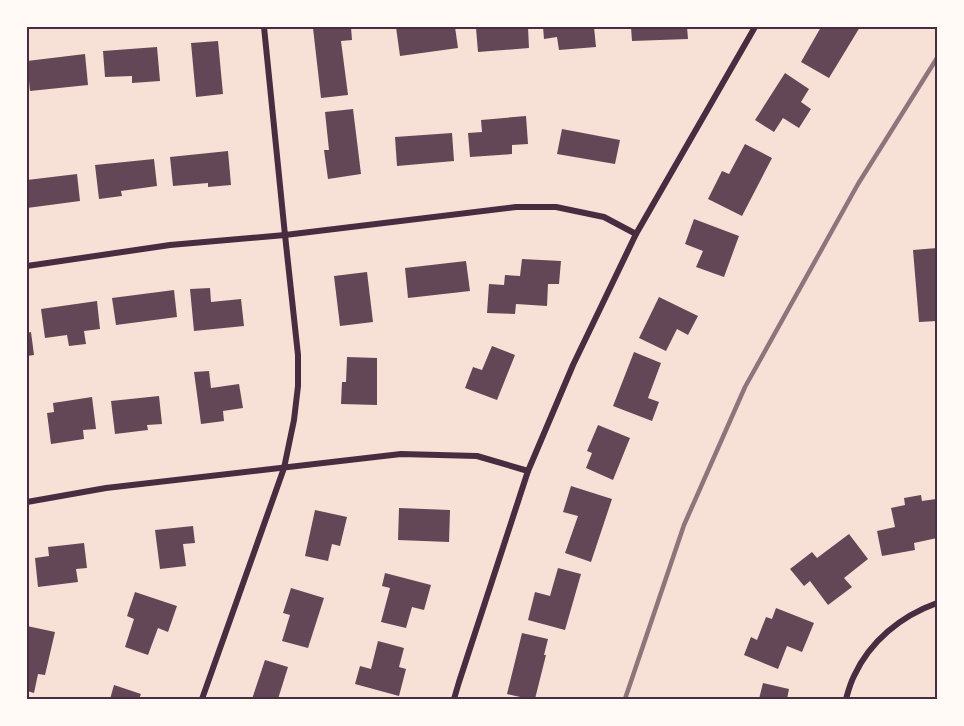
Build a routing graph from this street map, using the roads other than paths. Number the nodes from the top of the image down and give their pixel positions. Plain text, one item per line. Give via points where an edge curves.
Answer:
1 (264, 27) edge
2 (755, 27) edge
3 (636, 234) junction
4 (285, 235) junction
5 (27, 266) edge
6 (284, 468) junction
7 (528, 471) junction
8 (27, 502) edge
9 (937, 603) edge
10 (202, 699) edge
11 (454, 699) edge
12 (846, 699) edge

1 - 4 street
2 - 3 street
3 - 4 street via 604,217 556,207 516,207
3 - 7 street via 573,364
4 - 5 street via 170,245
4 - 6 street via 298,386
6 - 7 street via 401,454 477,456
6 - 8 street via 106,488
6 - 10 street
7 - 11 street
9 - 12 street via 904,618 876,642 854,677

